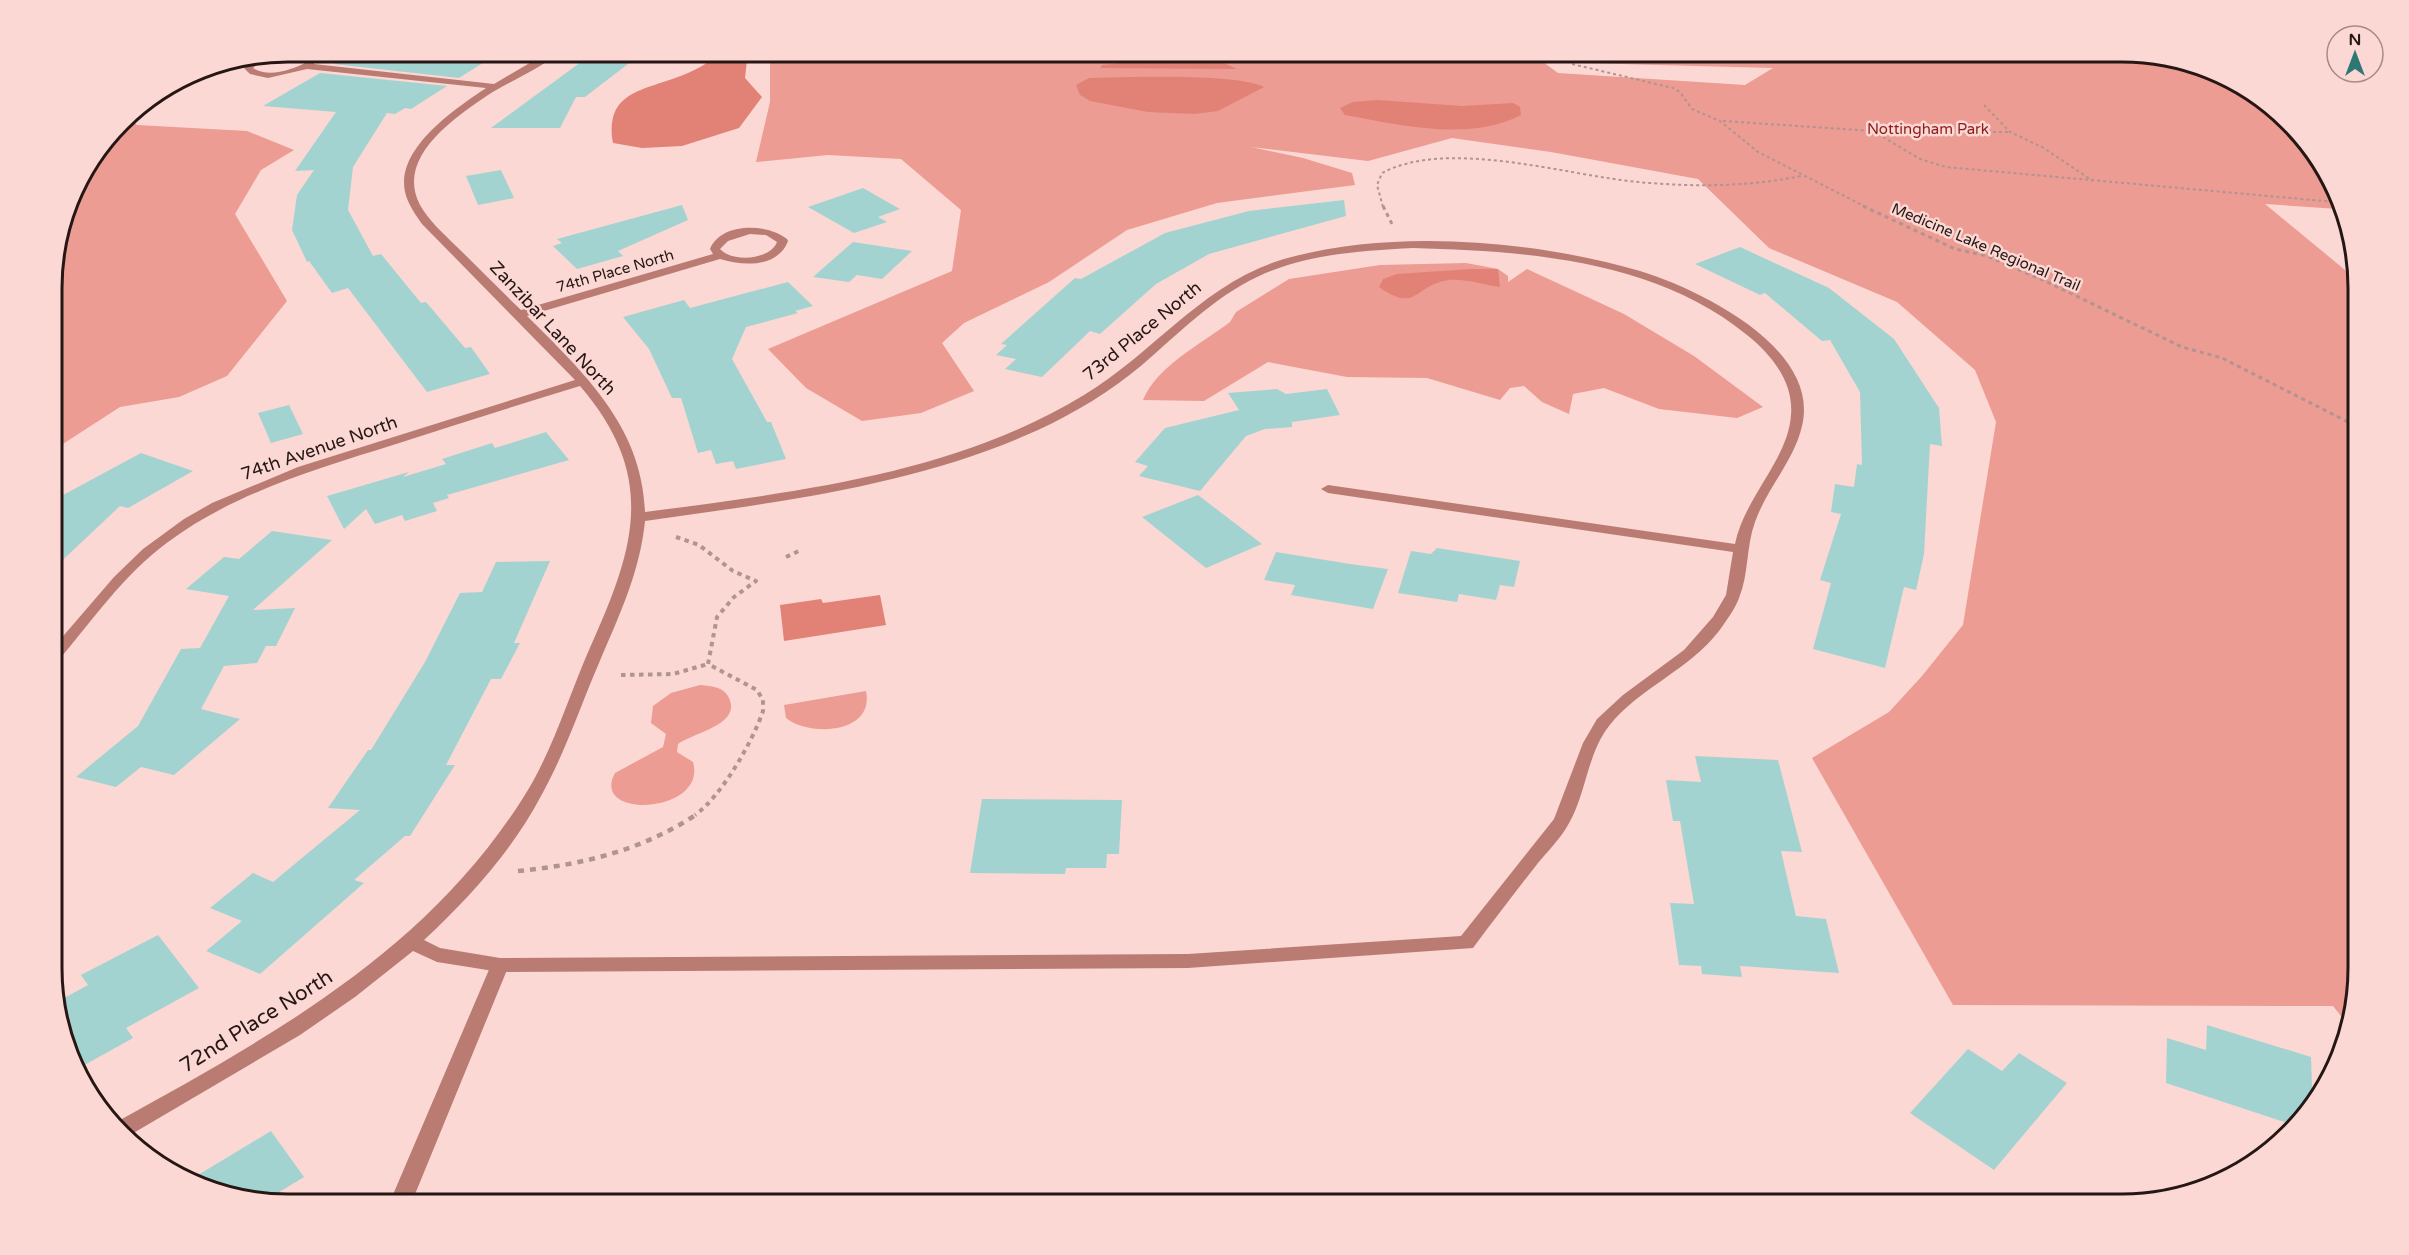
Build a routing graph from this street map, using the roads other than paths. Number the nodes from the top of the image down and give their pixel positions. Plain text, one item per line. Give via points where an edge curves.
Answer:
1 (311, 62) edge
2 (538, 62) edge
3 (253, 64) edge
4 (306, 66) junction
5 (498, 87) junction
6 (720, 255) junction
7 (518, 315) junction
8 (582, 381) junction
9 (1328, 489) dead end
10 (641, 517) junction
11 (1740, 549) junction
12 (62, 648) edge
13 (411, 942) junction
14 (500, 965) junction
15 (127, 1126) edge
16 (404, 1194) edge

1 - 4 street
2 - 5 street, Zanzibar Lane North
3 - 4 street via 248,68 255,73 276,74
4 - 5 street
5 - 7 street, Zanzibar Lane North via 433,133 410,169 409,186 414,204 426,222
6 - 6 street, 74th Place North via 738,260 762,258 778,251 783,241 770,232 742,232 717,244 715,249
6 - 7 street, 74th Place North
7 - 8 street, Zanzibar Lane North
8 - 10 street, Zanzibar Lane North via 612,421 633,466
8 - 12 street, 74th Avenue North via 314,465 220,504 162,541 138,562
9 - 11 street
10 - 11 street, 73rd Place North via 838,488 951,460 1090,397 1230,284 1289,261 1356,249 1403,246 1539,254 1640,274 1698,298 1747,328 1781,363 1795,394 1798,412 1795,431 1763,487
10 - 13 street, Zanzibar Lane North via 639,537 618,602 532,798 472,880
11 - 14 street, 73rd Place North via 1732,599 1710,633 1601,724 1561,822 1466,943 1188,961
13 - 14 street, 73rd Place North via 437,955
13 - 15 street, 72nd Place North via 307,1020
14 - 16 street

